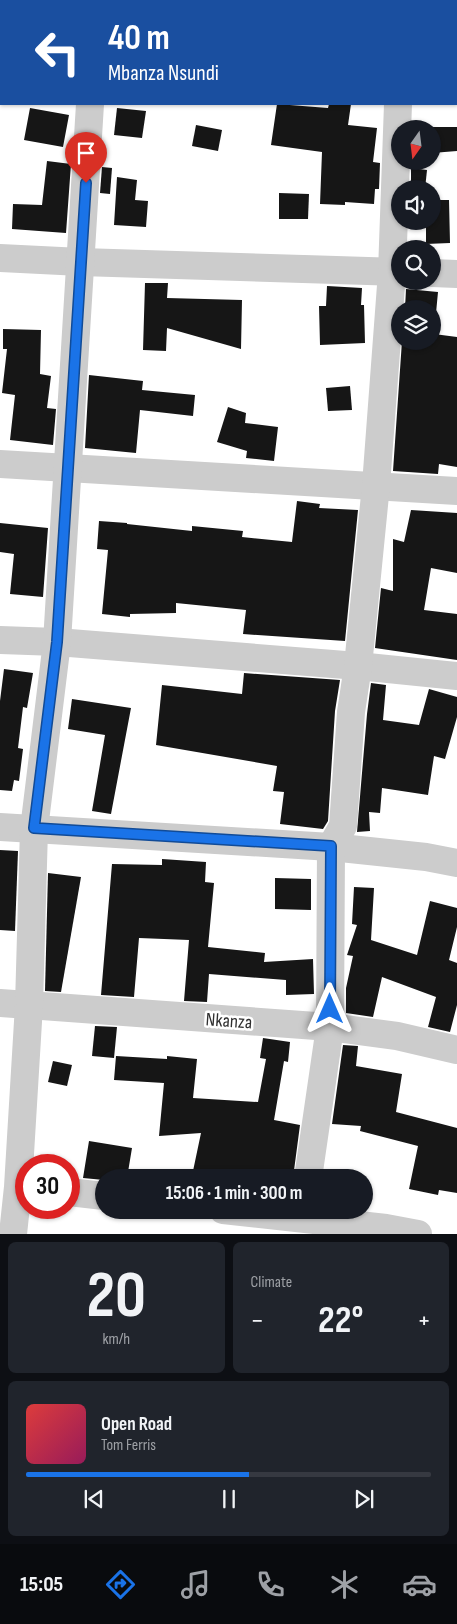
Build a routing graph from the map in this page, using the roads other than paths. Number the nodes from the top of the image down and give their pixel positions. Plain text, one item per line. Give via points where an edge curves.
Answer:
1 (90, 105) edge
2 (398, 105) edge
3 (396, 240) edge
4 (0, 258) edge
5 (81, 262) junction
6 (391, 272) edge
7 (441, 273) edge
8 (457, 274) edge
9 (394, 290) edge
10 (0, 464) edge
11 (67, 468) junction
12 (376, 485) junction
13 (457, 491) edge
14 (0, 640) edge
15 (57, 642) junction
16 (358, 666) junction
17 (457, 676) edge
18 (0, 827) edge
19 (34, 828) junction
20 (331, 846) junction
21 (457, 863) edge
22 (0, 1003) edge
23 (30, 1005) junction
24 (330, 1027) junction
25 (457, 1050) edge
26 (18, 1154) edge
27 (309, 1169) edge
28 (15, 1186) edge
29 (80, 1193) edge
30 (95, 1195) edge
31 (287, 1219) edge
32 (301, 1221) edge
33 (13, 1234) edge
34 (418, 1234) edge

1 - 5 street
2 - 3 street
4 - 5 street
5 - 6 street
5 - 11 street
7 - 8 street
9 - 12 street
10 - 11 street
11 - 12 street
11 - 15 street
12 - 13 street
12 - 16 street
14 - 15 street
15 - 16 street
15 - 19 street
16 - 17 street
16 - 20 street via 343,826
18 - 19 street
19 - 20 street
19 - 23 street
20 - 21 street
20 - 24 street
22 - 23 street, Nkanza
23 - 24 street, Nkanza
23 - 26 street
24 - 25 street, Nkanza via 397,1036
24 - 27 street
28 - 33 street
29 - 30 street
31 - 32 street
32 - 34 street

